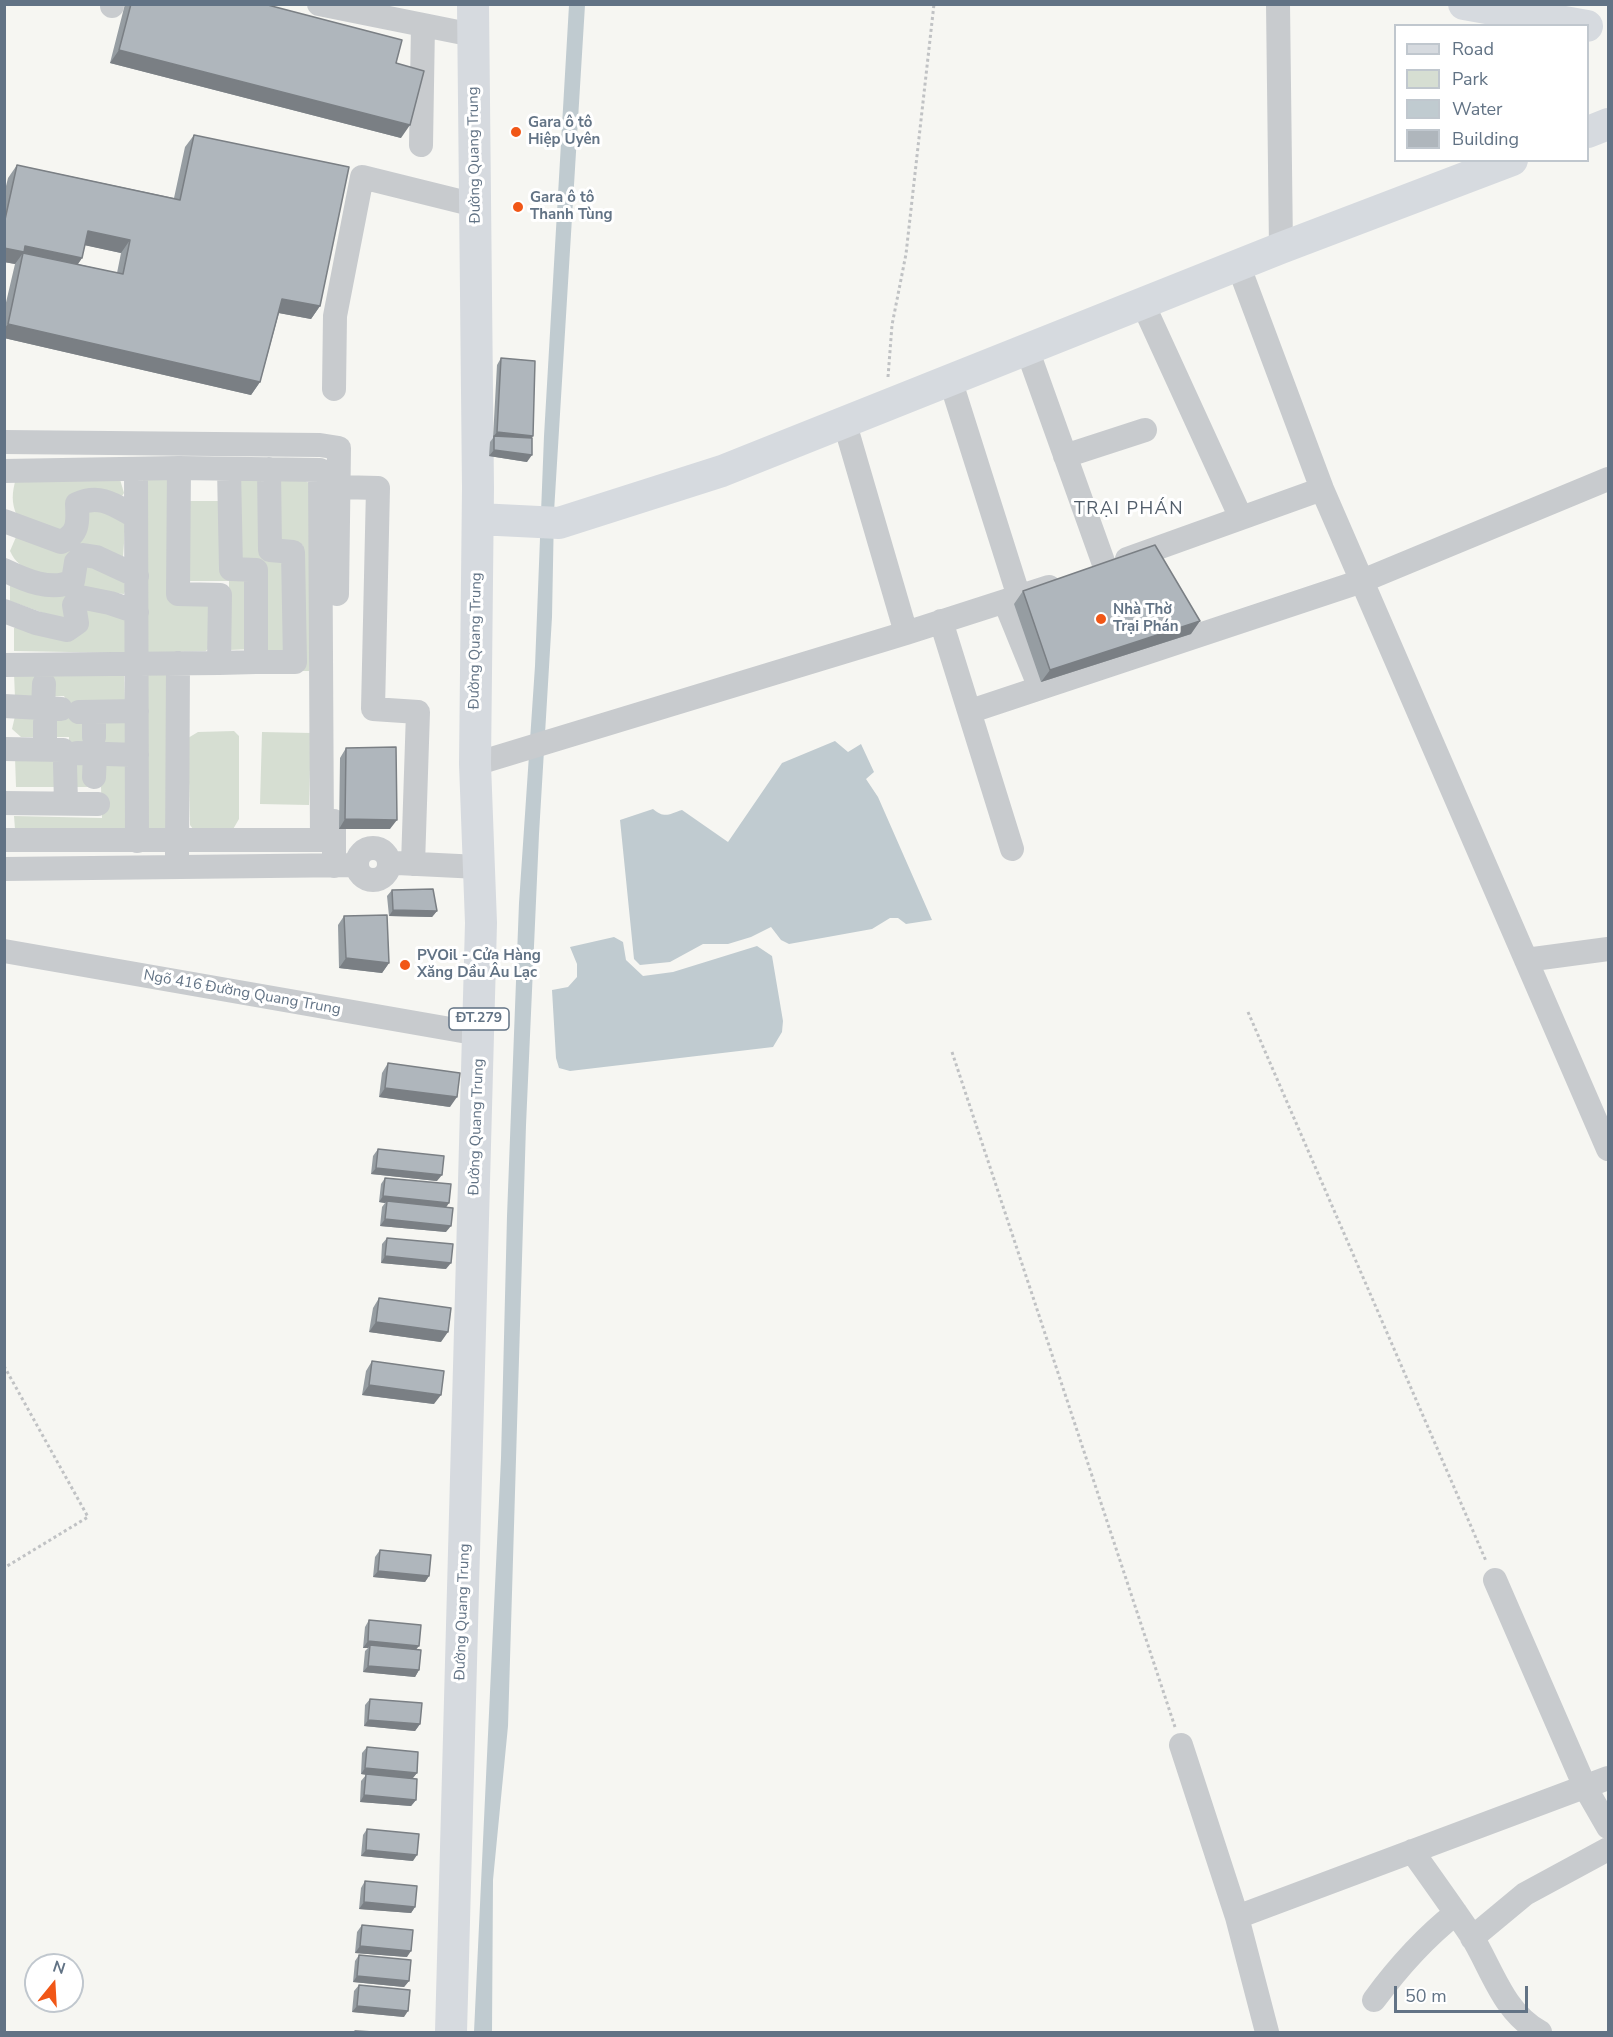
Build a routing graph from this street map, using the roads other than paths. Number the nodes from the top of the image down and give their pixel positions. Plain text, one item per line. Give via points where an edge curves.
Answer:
1 (319, 4) edge
2 (473, 4) edge
3 (1278, 4) edge
4 (1487, 13) edge
5 (1572, 24) edge
6 (423, 25) junction
7 (1589, 26) edge
8 (1608, 29) edge
9 (473, 35) junction
10 (1608, 124) edge
11 (1589, 131) edge
12 (421, 145) dead end
13 (1497, 164) edge
14 (475, 205) junction
15 (1281, 248) junction
16 (1239, 267) junction
17 (1143, 304) junction
18 (1027, 349) junction
19 (950, 380) junction
20 (334, 389) dead end
21 (845, 424) junction
22 (1144, 430) dead end
23 (4, 442) edge
24 (1065, 456) junction
25 (179, 468) junction
26 (136, 469) junction
27 (229, 469) junction
28 (269, 470) junction
29 (4, 471) edge
30 (1608, 479) edge
31 (338, 487) junction
32 (1322, 489) junction
33 (136, 518) junction
34 (1241, 518) junction
35 (478, 519) junction
36 (4, 521) edge
37 (4, 570) edge
38 (1087, 574) junction
39 (137, 576) junction
40 (1362, 581) junction
41 (1012, 599) junction
42 (4, 611) edge
43 (137, 612) junction
44 (941, 621) junction
45 (906, 633) junction
46 (256, 662) junction
47 (137, 663) junction
48 (178, 663) junction
49 (219, 663) junction
50 (4, 665) edge
51 (44, 684) dead end
52 (1040, 688) junction
53 (4, 706) edge
54 (137, 711) junction
55 (970, 711) junction
56 (64, 712) junction
57 (4, 749) edge
58 (73, 751) junction
59 (137, 755) junction
60 (475, 764) junction
61 (94, 777) dead end
62 (4, 803) edge
63 (66, 803) junction
64 (98, 804) dead end
65 (4, 840) edge
66 (137, 841) junction
67 (177, 841) junction
68 (238, 842) junction
69 (1012, 849) dead end
70 (401, 863) junction
71 (345, 865) junction
72 (177, 867) junction
73 (237, 867) junction
74 (479, 867) junction
75 (4, 869) edge
76 (1608, 950) edge
77 (4, 951) edge
78 (1528, 965) junction
79 (479, 1034) junction
80 (1608, 1149) edge
81 (1495, 1580) road end
82 (1181, 1745) road end
83 (1608, 1778) edge
84 (1585, 1787) junction
85 (1608, 1827) edge
86 (1608, 1849) edge
87 (1412, 1851) junction
88 (1456, 1913) junction
89 (1237, 1917) junction
90 (1472, 1938) junction
91 (1374, 2000) dead end
92 (452, 2032) edge
93 (1267, 2032) edge
94 (1539, 2032) edge

1 - 6 street
2 - 9 main road, Đường Quang Trung / ĐT.279
3 - 15 street
4 - 5 main road
6 - 9 street
6 - 12 street
7 - 8 main road
9 - 14 main road, Đường Quang Trung / ĐT.279
10 - 11 main road
13 - 15 main road
14 - 20 street via 362,177 334,316
14 - 35 main road, Đường Quang Trung / ĐT.279
15 - 16 main road
16 - 17 main road
16 - 32 street
17 - 18 main road
17 - 34 street
18 - 19 main road
18 - 24 street
19 - 21 main road
19 - 41 street
21 - 35 main road via 722,471 547,522
21 - 45 street
22 - 24 street
23 - 31 street via 320,445 339,448
24 - 38 street
25 - 26 street
25 - 27 street
25 - 49 street via 178,594 220,595
26 - 29 street
26 - 33 street
27 - 28 street
27 - 46 street via 231,569 256,570
28 - 46 street via 270,550 293,552 295,662
28 - 68 street via 320,470 322,840
30 - 40 street
31 - 70 street via 378,488 373,709 418,712
31 - 71 street
32 - 34 street
32 - 40 street
33 - 36 street via 111,502 87,499 77,504 77,529 71,538 61,542
33 - 39 street
34 - 38 street
35 - 60 main road, Đường Quang Trung / ĐT.279
37 - 39 street via 51,586 64,586 73,581 76,562 83,555
38 - 41 street
39 - 43 street
40 - 52 street
40 - 78 street
41 - 44 street
41 - 52 street
42 - 43 street via 67,630 77,622 74,605 80,597
43 - 47 street
44 - 45 street
44 - 55 street
45 - 60 street
46 - 49 street
47 - 48 street
47 - 50 street
47 - 54 street
48 - 49 street
48 - 67 street
51 - 56 street
52 - 55 street
53 - 56 street
54 - 56 street
54 - 59 street
55 - 69 street
56 - 58 street
56 - 58 street
57 - 58 street
58 - 59 street
58 - 61 street
58 - 63 street
59 - 66 street
60 - 74 main road, Đường Quang Trung / ĐT.279
62 - 63 street
63 - 64 street
65 - 66 street
66 - 67 street
67 - 68 street
67 - 72 street
68 - 73 street
70 - 71 street via 372,848
70 - 74 street
71 - 73 street
72 - 73 street
72 - 75 street
74 - 79 main road, Đường Quang Trung / ĐT.279
76 - 78 street
77 - 79 street, Ngõ 416 Đường Quang Trung
78 - 80 street
79 - 92 main road, Đường Quang Trung / ĐT.279
81 - 84 street
82 - 89 street
83 - 84 street
84 - 85 street
84 - 87 street
86 - 90 street via 1525,1894
87 - 88 street
87 - 89 street
88 - 90 street
88 - 91 street via 1411,1951
89 - 93 street
90 - 94 street via 1510,2007 1522,2022

